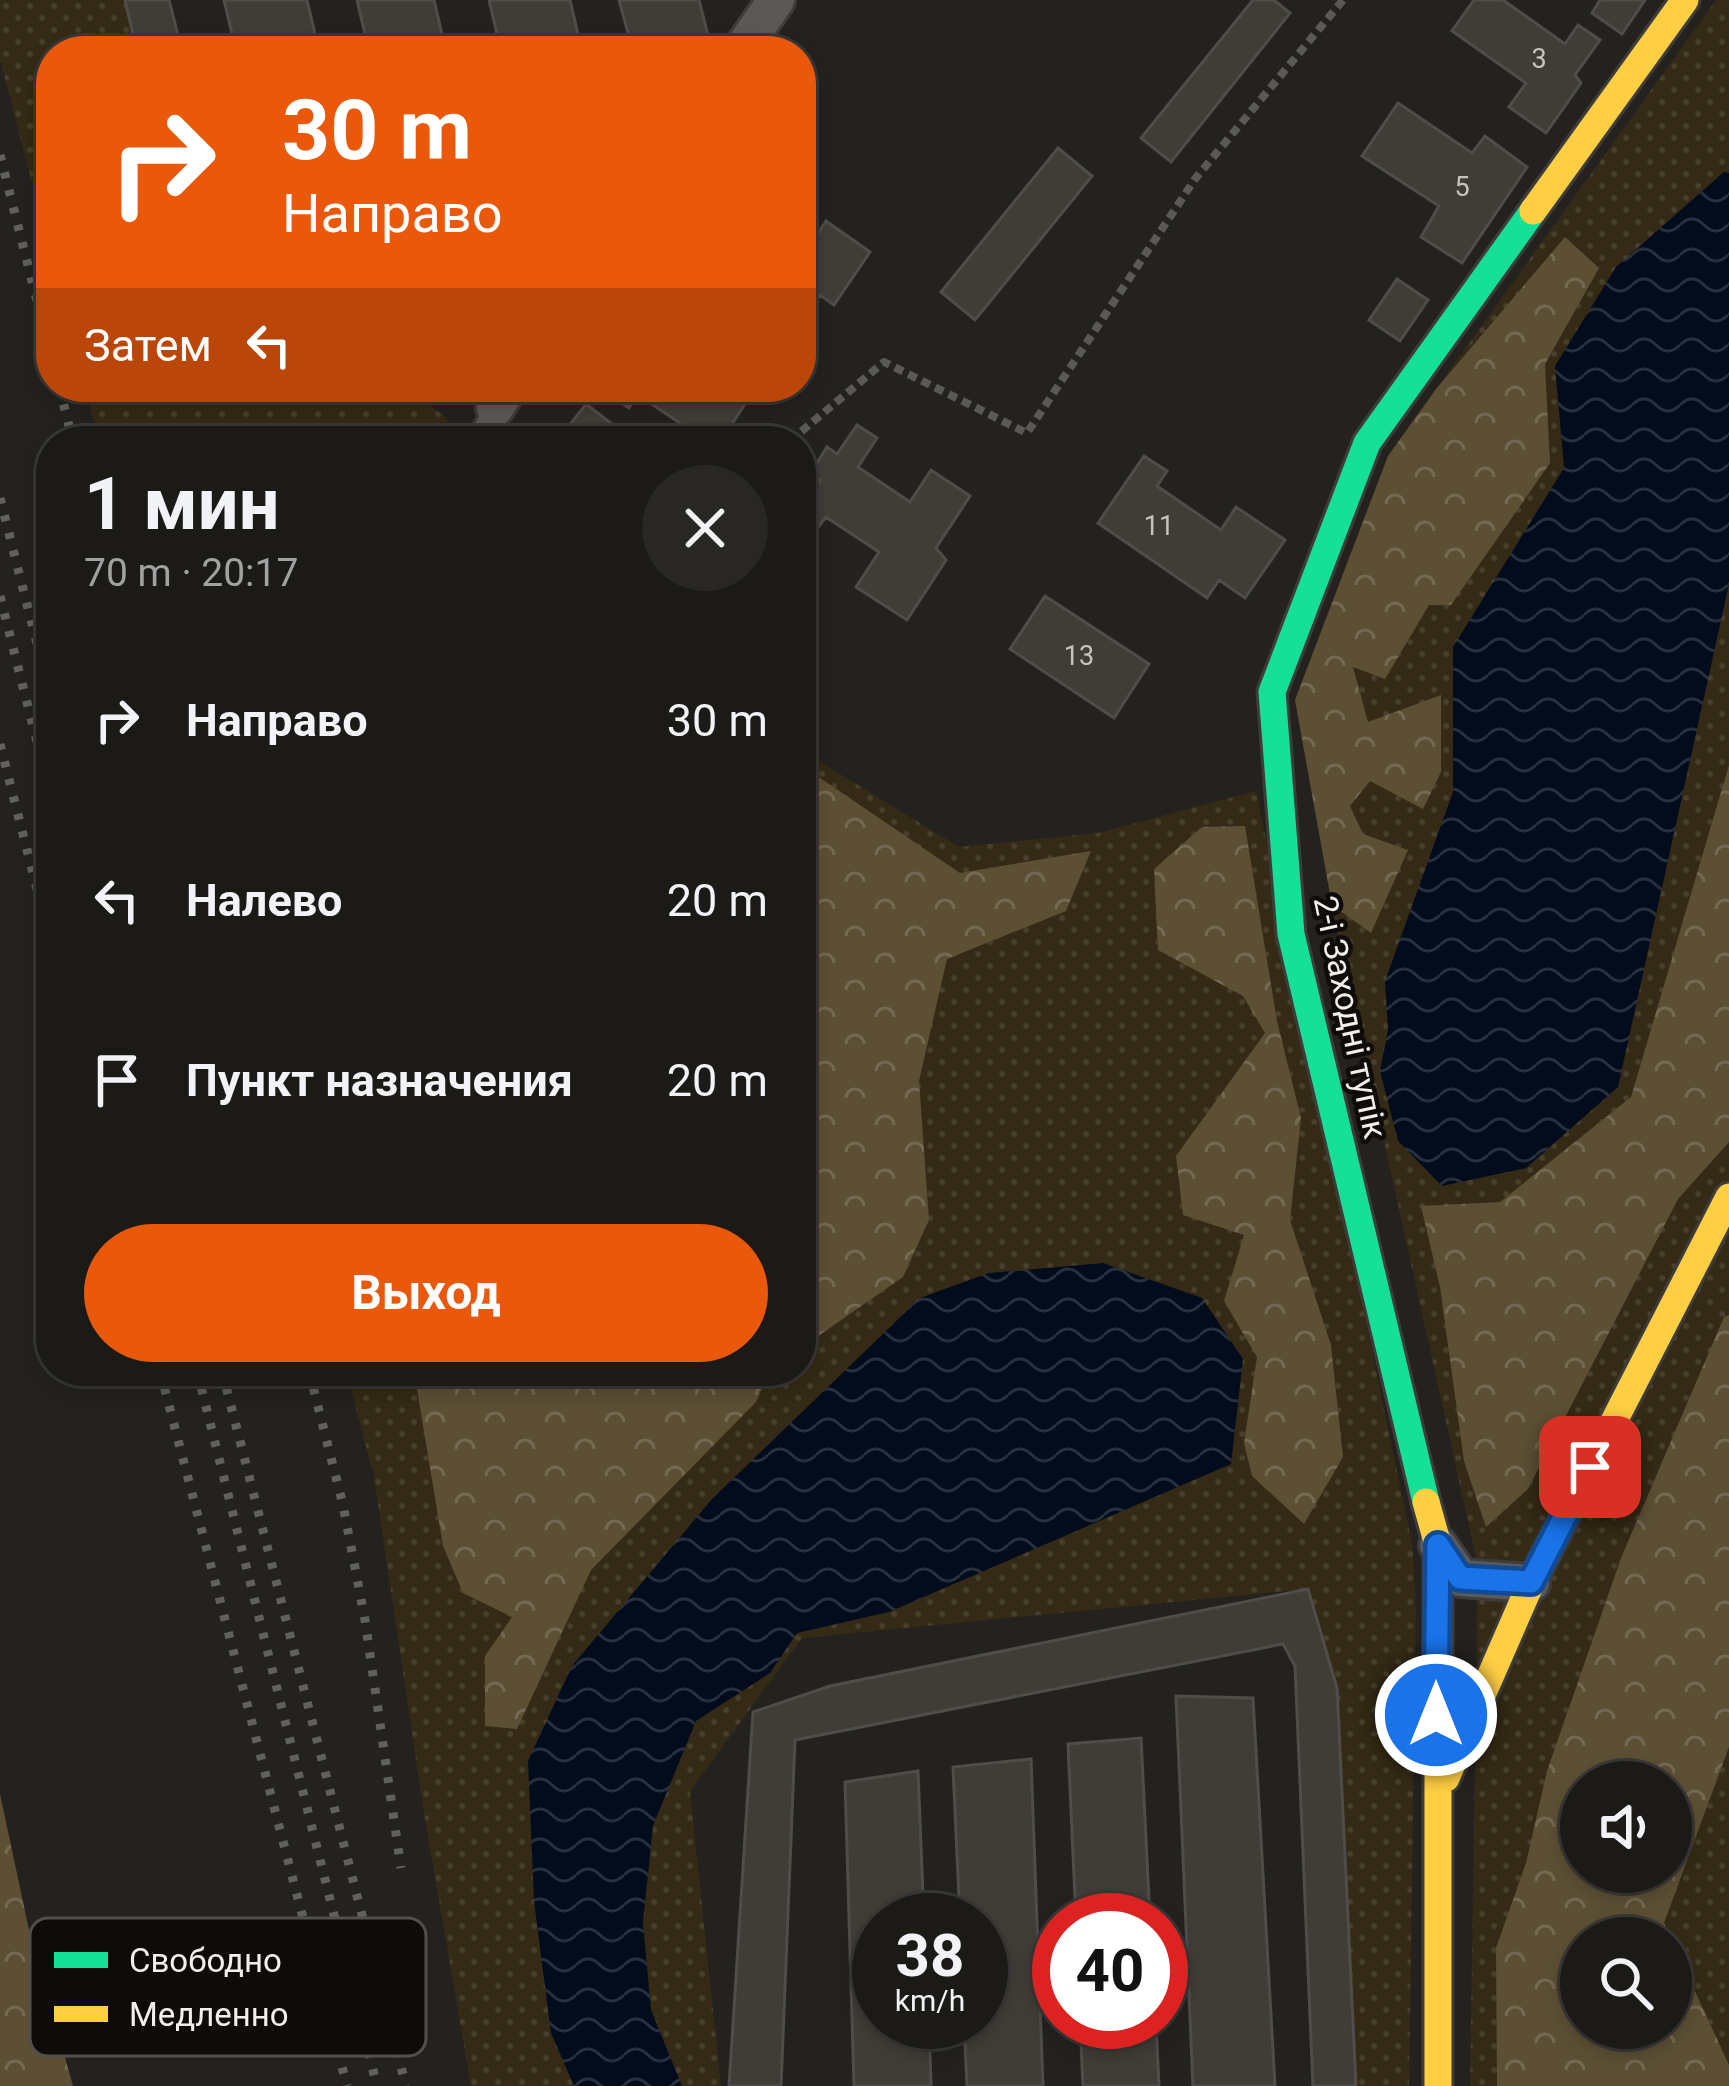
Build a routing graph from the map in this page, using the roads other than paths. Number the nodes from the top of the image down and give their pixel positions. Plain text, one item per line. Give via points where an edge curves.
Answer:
1 (776, 0) edge
2 (1685, 0) edge
3 (751, 36) edge
4 (1729, 1198) edge
5 (1438, 1545) junction
6 (1531, 1582) junction
7 (1436, 1801) junction
8 (1438, 2086) edge

1 - 3 street
2 - 5 street, 2-і Заходні тупік via 1367,443 1272,692 1291,934
4 - 6 street
5 - 6 street via 1460,1578
5 - 7 street, 2-і Заходні тупік
6 - 7 street
7 - 8 street, 2-і Заходні тупік

